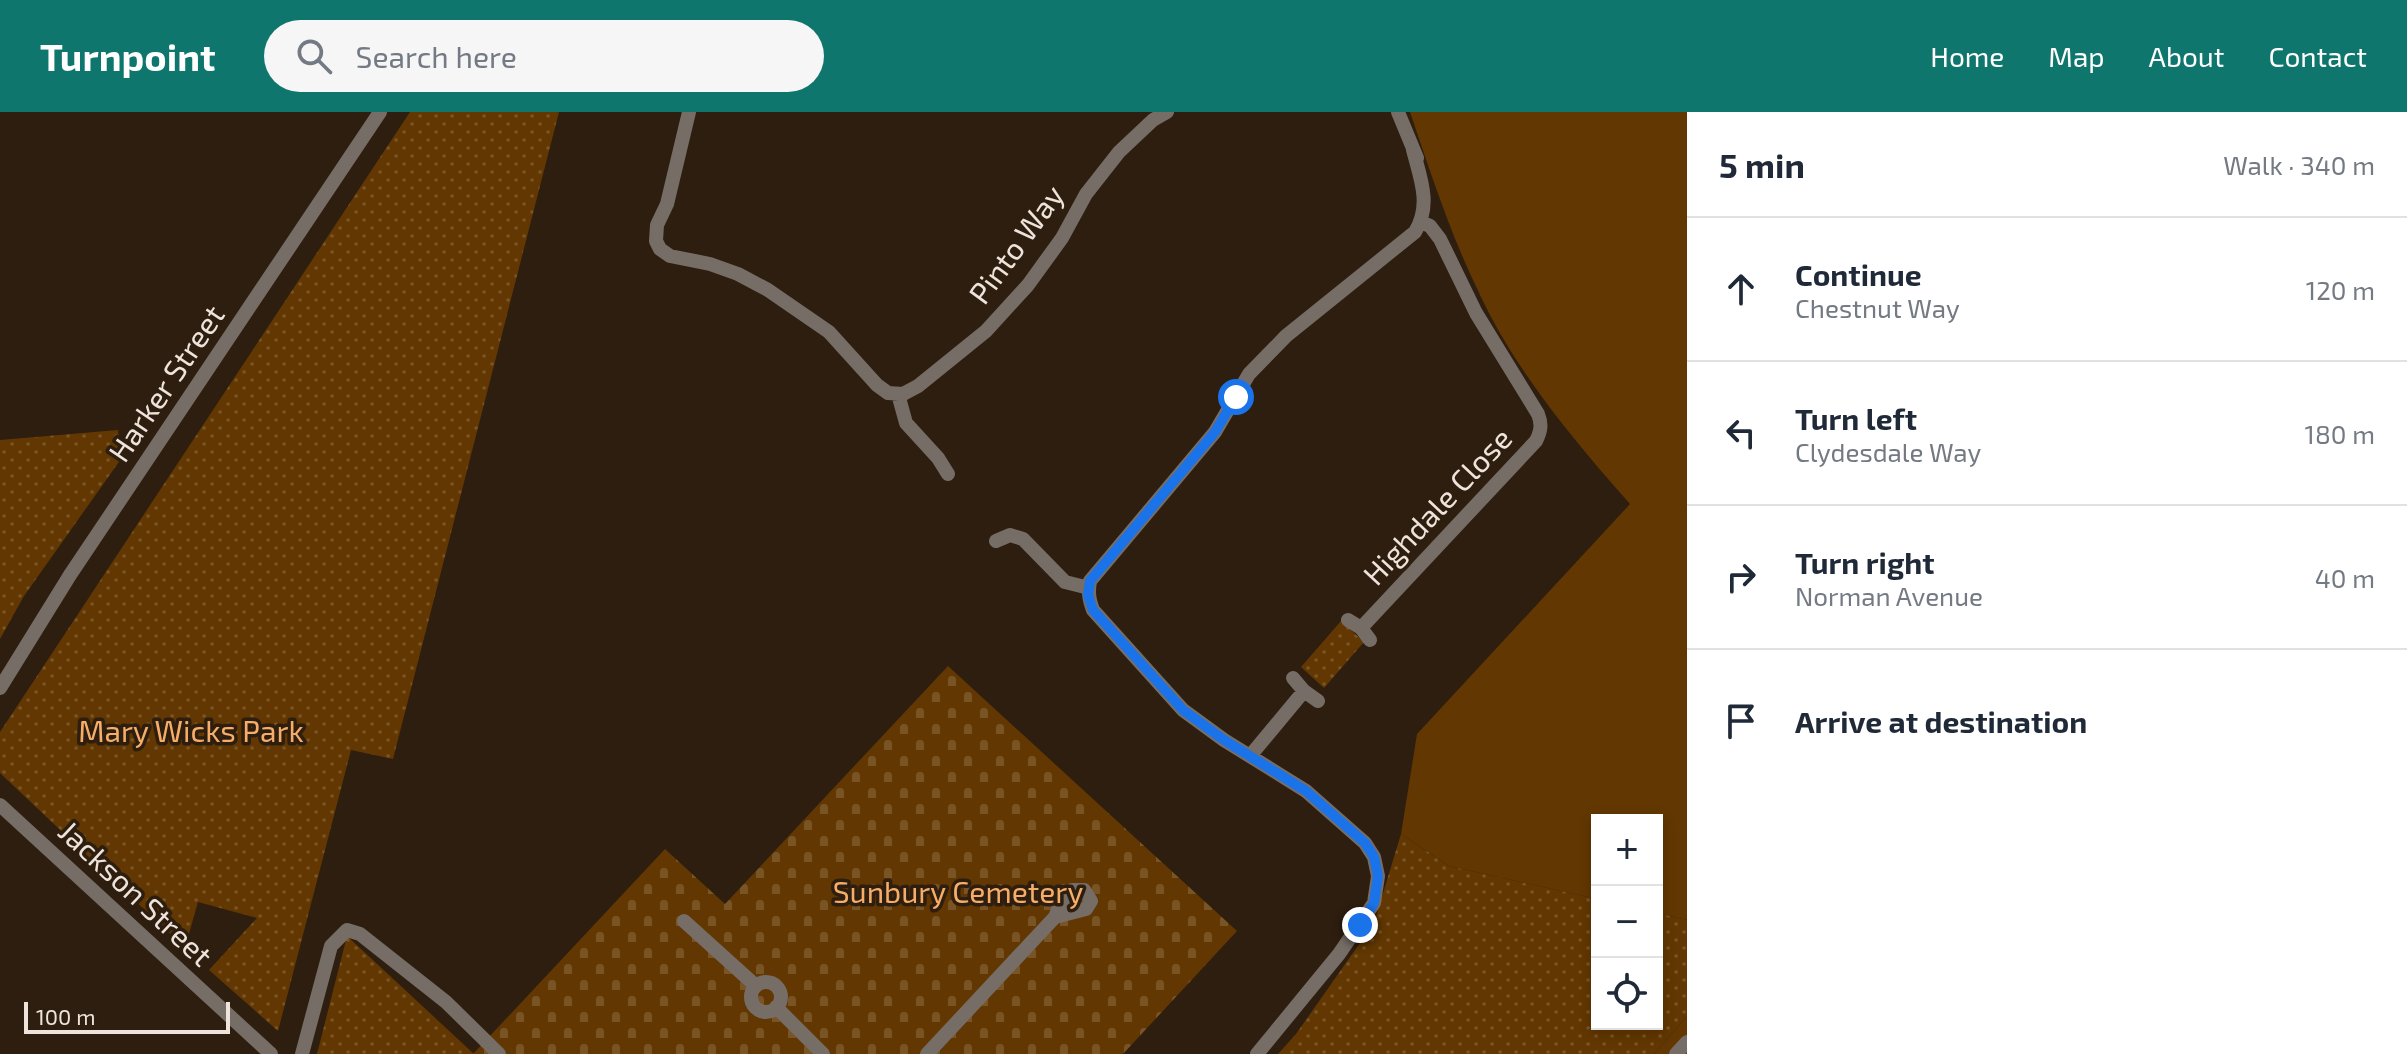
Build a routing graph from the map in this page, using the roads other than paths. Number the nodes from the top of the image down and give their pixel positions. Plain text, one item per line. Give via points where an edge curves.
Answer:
1 (380, 112) edge
2 (689, 112) edge
3 (1167, 112) edge
4 (1398, 112) edge
5 (1426, 224) junction
6 (898, 394) junction
7 (948, 474) dead end
8 (996, 541) dead end
9 (1089, 588) junction
10 (1360, 629) dead end
11 (1293, 678) dead end
12 (0, 688) edge
13 (1304, 691) junction
14 (1318, 701) dead end
15 (1250, 756) junction
16 (0, 805) edge
17 (1055, 917) dead end
18 (684, 921) dead end
19 (1687, 1042) edge
20 (820, 1053) edge
21 (271, 1054) edge
22 (302, 1054) edge
23 (499, 1054) edge
24 (927, 1054) edge
25 (1257, 1054) edge
26 (1676, 1054) edge

1 - 12 street, Harker Street
2 - 6 street via 657,225 660,249 738,274 768,290 829,332 877,385
3 - 6 street, Pinto Way via 1119,152 1028,285 986,331 918,386
4 - 5 street via 1424,193
5 - 9 street via 1286,336 1249,374 1215,432
5 - 10 street, Highdale Close via 1440,239 1490,337 1539,416 1540,432
6 - 7 street via 906,423
8 - 9 street via 1010,535 1023,539 1065,582
9 - 15 street via 1093,610 1183,710
11 - 13 street
13 - 14 street
13 - 15 street
15 - 25 street via 1306,791 1365,843 1378,876 1374,903
16 - 21 street, Jackson Street
17 - 24 street
18 - 20 street via 756,986 751,995 754,1005 767,1012 776,1007
19 - 26 street
22 - 23 street via 331,946 347,930 360,934 446,1002

